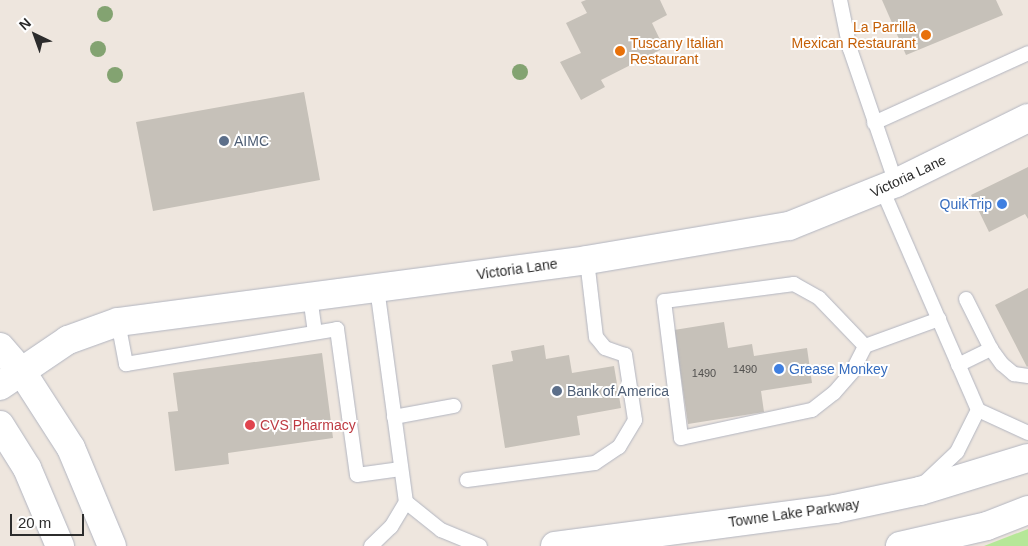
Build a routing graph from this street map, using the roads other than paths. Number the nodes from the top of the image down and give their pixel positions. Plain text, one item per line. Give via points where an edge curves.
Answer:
1 (840, 0) edge
2 (1028, 53) edge
3 (1028, 118) edge
4 (874, 123) junction
5 (889, 186) junction
6 (587, 260) junction
7 (377, 288) junction
8 (310, 297) junction
9 (966, 299) dead end
10 (939, 319) junction
11 (118, 322) junction
12 (315, 332) junction
13 (865, 346) junction
14 (0, 347) edge
15 (991, 349) junction
16 (958, 365) junction
17 (1028, 376) edge
18 (11, 379) edge
19 (454, 406) dead end
20 (978, 410) junction
21 (394, 417) junction
22 (0, 425) edge
23 (1028, 433) edge
24 (1028, 458) edge
25 (401, 469) junction
26 (467, 480) dead end
27 (914, 493) junction
28 (406, 502) junction
29 (1028, 510) edge
30 (60, 546) edge
31 (112, 546) edge
32 (371, 546) edge
33 (480, 546) edge
34 (555, 546) edge
35 (900, 546) edge

1 - 4 lane via 850,49
2 - 4 lane
3 - 5 street, Victoria Lane
4 - 5 lane
5 - 6 street, Victoria Lane via 790,226
5 - 10 lane
6 - 7 street, Victoria Lane
6 - 26 lane via 596,337 605,348 624,355 635,420 619,447 595,463
7 - 8 street, Victoria Lane
7 - 21 lane
8 - 11 street, Victoria Lane
8 - 12 lane
9 - 15 lane
10 - 13 lane
10 - 16 lane
11 - 12 lane via 126,364
11 - 18 street, Victoria Lane via 68,340
12 - 25 lane via 337,329 356,475
13 - 13 lane via 819,298 794,284 664,301 681,438 812,410 834,393 852,372
14 - 18 street
15 - 16 lane
15 - 17 lane via 1014,374
16 - 20 lane
18 - 31 street via 71,448
19 - 21 lane
20 - 23 lane
20 - 27 lane via 957,452
21 - 25 lane
22 - 30 street via 27,468
24 - 27 street, Towne Lake Parkway
25 - 28 lane
27 - 34 street, Towne Lake Parkway via 835,509
28 - 32 lane via 391,527
28 - 33 lane via 441,530
29 - 35 street via 987,526

